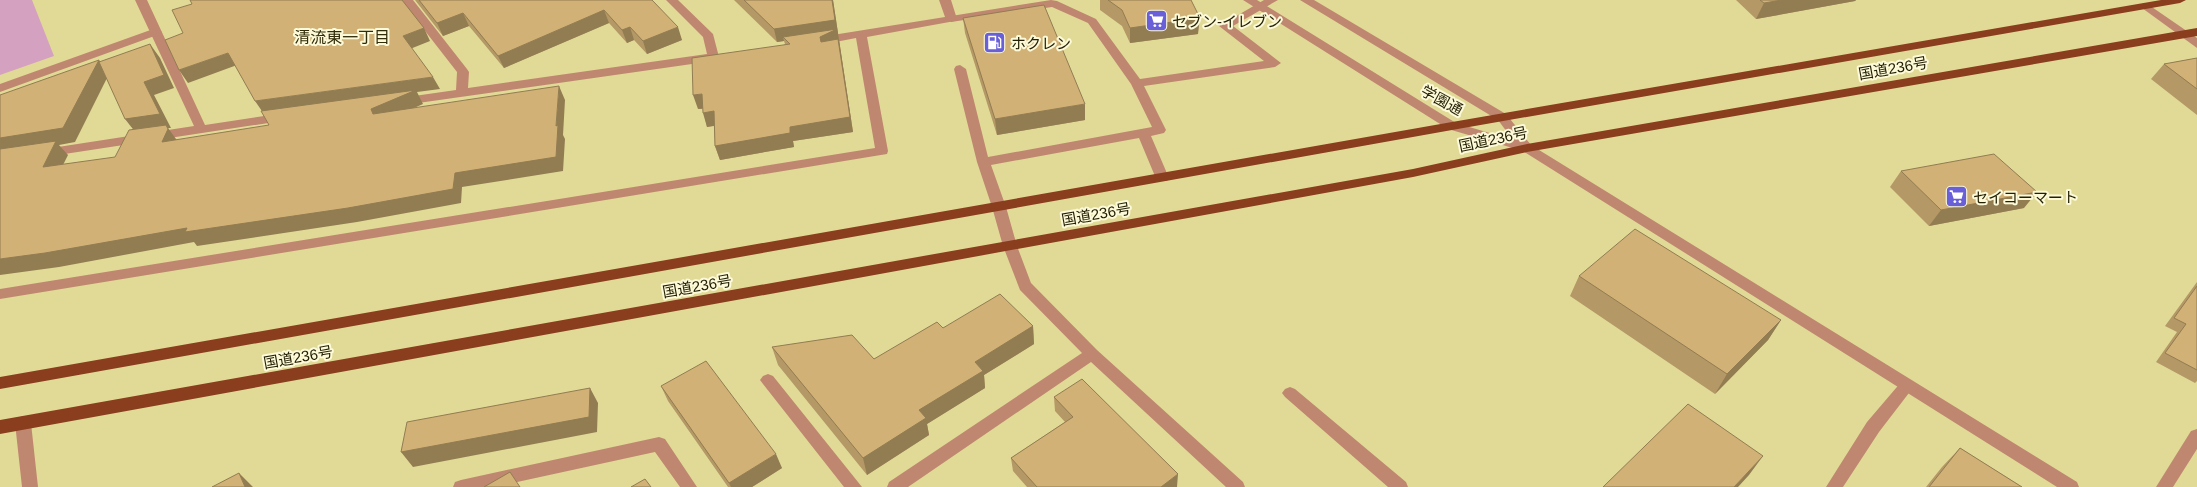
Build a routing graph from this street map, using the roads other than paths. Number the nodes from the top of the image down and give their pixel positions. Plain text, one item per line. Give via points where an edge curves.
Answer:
1 (142, 0) edge
2 (407, 0) edge
3 (672, 0) edge
4 (945, 0) edge
5 (1249, 0) edge
6 (1272, 0) edge
7 (1306, 0) edge
8 (2180, 0) edge
9 (2143, 3) edge
10 (1260, 7) junction
11 (951, 19) junction
12 (156, 32) junction
13 (2190, 33) edge
14 (861, 35) junction
15 (811, 42) edge
16 (2197, 44) edge
17 (960, 69) dead end
18 (1136, 83) junction
19 (0, 88) edge
20 (462, 93) junction
21 (394, 102) edge
22 (297, 116) edge
23 (1502, 117) junction
24 (1452, 126) junction
25 (200, 129) junction
26 (1143, 133) junction
27 (1527, 148) junction
28 (29, 156) edge
29 (982, 162) junction
30 (1162, 178) junction
31 (999, 207) junction
32 (1010, 246) junction
33 (0, 294) edge
34 (1092, 354) junction
35 (768, 380) dead end
36 (0, 383) edge
37 (1907, 385) junction
38 (1290, 393) dead end
39 (23, 423) junction
40 (0, 427) edge
41 (2197, 436) edge
42 (30, 487) edge
43 (461, 487) edge
44 (689, 487) edge
45 (854, 487) edge
46 (895, 487) edge
47 (1237, 487) edge
48 (1400, 487) edge
49 (1834, 487) edge
50 (2071, 487) edge
51 (2164, 487) edge

1 - 12 street
2 - 20 street via 463,72
3 - 20 street via 708,36 717,56
4 - 11 street
5 - 10 street, 学園通
6 - 10 street
7 - 23 street, 学園通
8 - 9 highway, 国道236号
9 - 13 street
9 - 23 highway, 国道236号
10 - 18 street via 1225,26 1275,63
10 - 24 street, 学園通
11 - 14 street
11 - 18 street via 1053,3 1092,21
12 - 19 street
12 - 25 street
13 - 16 street
13 - 27 highway, 国道236号
14 - 15 street
14 - 33 street via 882,151
17 - 29 street
18 - 26 street via 1160,130
20 - 21 street
22 - 25 street
23 - 24 highway, 国道236号
23 - 27 street, 学園通
24 - 27 street, 学園通
24 - 30 highway, 国道236号
25 - 28 street
26 - 29 street
26 - 30 street
27 - 32 highway, 国道236号 via 1413,174
27 - 37 street
29 - 31 street
30 - 31 highway, 国道236号
31 - 32 street
31 - 36 highway, 国道236号
32 - 34 street via 1026,286
32 - 39 highway, 国道236号
34 - 46 street
34 - 47 street
35 - 45 street
37 - 49 street via 1873,427
37 - 50 street
38 - 48 street
39 - 40 highway, 国道236号
39 - 42 street
41 - 51 street
43 - 44 street via 659,444

